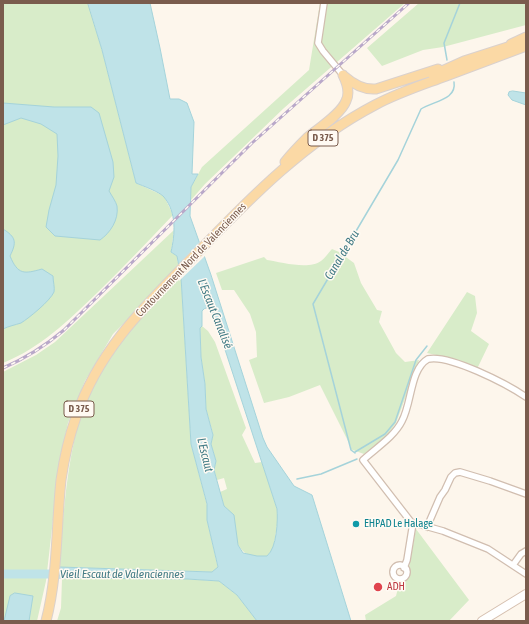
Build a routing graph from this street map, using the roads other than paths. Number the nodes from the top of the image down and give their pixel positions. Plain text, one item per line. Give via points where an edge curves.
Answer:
1 (324, 3) edge
2 (526, 37) edge
3 (526, 42) edge
4 (526, 46) edge
5 (526, 51) edge
6 (500, 52) junction
7 (464, 61) junction
8 (343, 75) junction
9 (391, 97) junction
10 (262, 189) junction
11 (526, 397) edge
12 (526, 494) edge
13 (413, 523) junction
14 (427, 526) junction
15 (526, 551) edge
16 (513, 565) junction
17 (404, 568) dead end
18 (526, 574) edge
19 (526, 594) edge
20 (46, 621) edge
21 (482, 621) edge

1 - 8 street via 318,43
2 - 6 main road
3 - 6 main road
4 - 6 main road, Contournement Nord de Valenciennes / D 375
5 - 6 main road
6 - 7 main road
6 - 9 main road, Contournement Nord de Valenciennes / D 375
7 - 8 main road via 376,89 357,85
7 - 9 main road via 414,83
8 - 10 main road via 348,92 343,107 297,147
9 - 10 main road, Contournement Nord de Valenciennes / D 375 via 316,142
10 - 20 main road, Contournement Nord de Valenciennes / D 375 via 136,316 93,377 78,410 63,470 53,587
11 - 13 street via 502,383 452,361 438,358 428,359 422,364 417,371 402,422 390,437 363,460
12 - 14 street via 460,472 455,473 440,497
13 - 14 street
13 - 17 street
14 - 16 street via 488,549
15 - 16 street via 520,554
16 - 18 street
19 - 21 street

